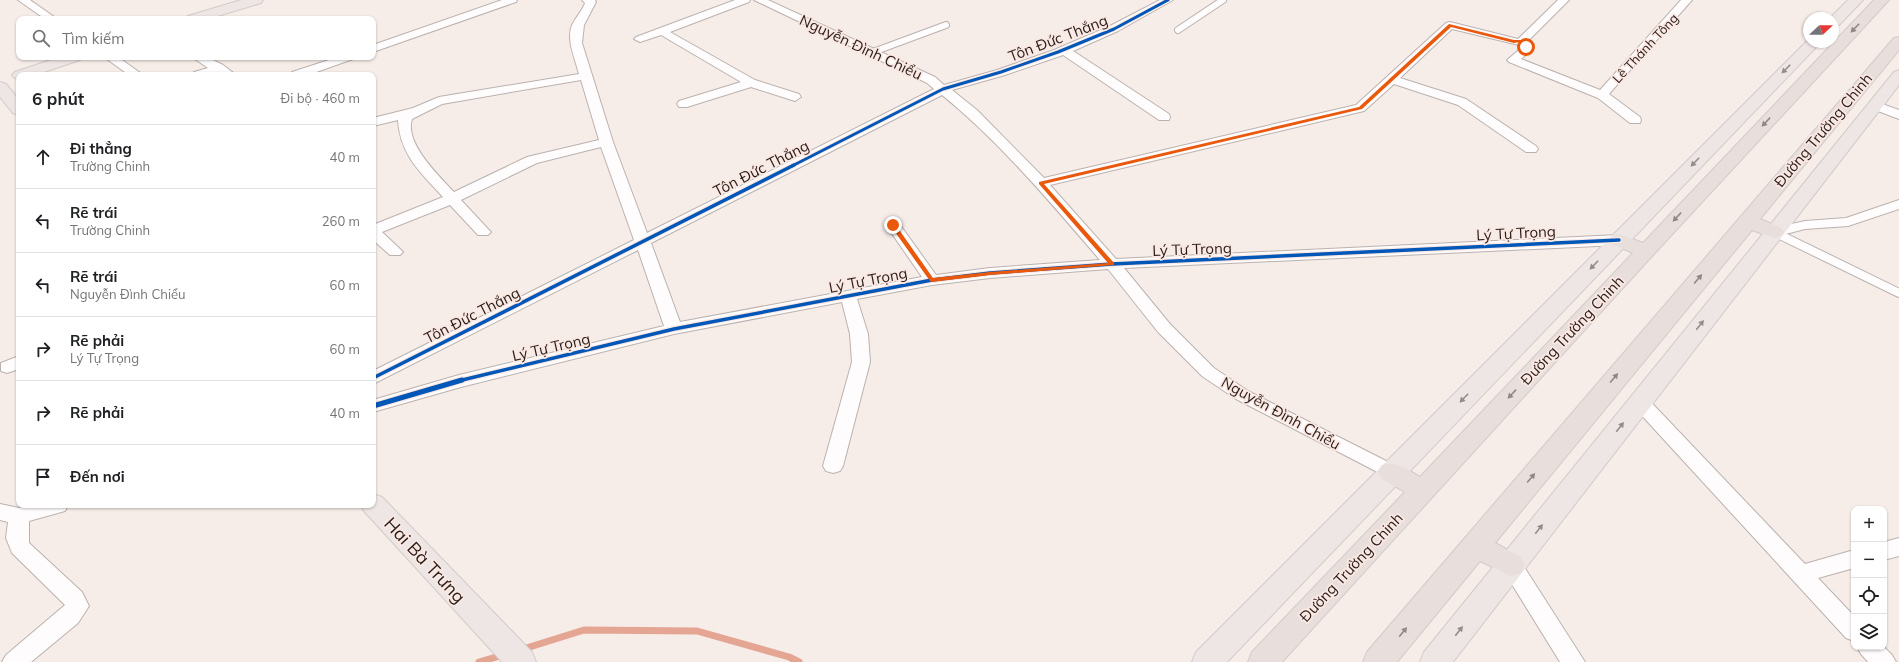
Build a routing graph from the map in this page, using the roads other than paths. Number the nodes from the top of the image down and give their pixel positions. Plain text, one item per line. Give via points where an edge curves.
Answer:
1 (23, 0) edge
2 (256, 0) edge
3 (512, 0) edge
4 (587, 0) edge
5 (745, 0) edge
6 (759, 0) edge
7 (1168, 0) edge
8 (1223, 0) edge
9 (1564, 0) edge
10 (1687, 0) edge
11 (1856, 0) edge
12 (1882, 0) edge
13 (47, 16) edge
14 (203, 16) edge
15 (1839, 17) edge
16 (946, 25) dead end
17 (1178, 30) dead end
18 (663, 32) junction
19 (640, 39) dead end
20 (1522, 41) junction
21 (1899, 41) edge
22 (376, 48) edge
23 (1808, 48) edge
24 (1064, 50) junction
25 (873, 52) junction
26 (66, 60) edge
27 (114, 60) edge
28 (204, 60) edge
29 (340, 60) edge
30 (219, 68) junction
31 (29, 72) edge
32 (132, 72) edge
33 (207, 72) edge
34 (225, 72) edge
35 (305, 72) edge
36 (1899, 75) edge
37 (16, 76) edge
38 (586, 76) junction
39 (1392, 79) junction
40 (0, 81) edge
41 (751, 83) junction
42 (0, 87) edge
43 (942, 89) junction
44 (1602, 95) junction
45 (795, 97) dead end
46 (683, 104) dead end
47 (1874, 105) junction
48 (16, 106) edge
49 (416, 111) junction
50 (1899, 115) edge
51 (1164, 116) dead end
52 (1636, 120) dead end
53 (376, 121) edge
54 (606, 142) junction
55 (1531, 149) dead end
56 (1041, 183) junction
57 (452, 199) junction
58 (1899, 204) edge
59 (1746, 221) junction
60 (893, 225) dead end
61 (376, 230) edge
62 (483, 232) dead end
63 (1774, 232) junction
64 (376, 234) edge
65 (1619, 240) junction
66 (643, 242) junction
67 (1646, 250) junction
68 (395, 252) dead end
69 (1112, 264) junction
70 (932, 280) junction
71 (1899, 293) edge
72 (848, 296) junction
73 (674, 330) junction
74 (376, 376) edge
75 (1640, 402) junction
76 (376, 405) edge
77 (832, 466) dead end
78 (1390, 472) junction
79 (1422, 490) junction
80 (376, 507) edge
81 (42, 508) edge
82 (9, 514) edge
83 (1475, 545) junction
84 (1899, 547) edge
85 (1887, 550) edge
86 (1851, 560) edge
87 (1511, 564) junction
88 (1799, 574) junction
89 (1851, 628) edge
90 (1872, 650) edge
91 (14, 662) edge
92 (521, 662) edge
93 (1207, 662) edge
94 (1263, 662) edge
95 (1378, 662) edge
96 (1435, 662) edge
97 (1573, 662) edge
98 (1884, 662) edge

1 - 13 street
2 - 14 main road
3 - 22 street
4 - 38 street via 591,2 575,32
5 - 18 street
6 - 25 street, Nguyễn Đình Chiểu
7 - 24 street, Tôn Đức Thắng via 1111,31
8 - 17 lane
9 - 20 street
10 - 44 street, Lê Thánh Tông
11 - 15 main road
12 -> 67 highway, Đường Trường Chinh
16 - 25 lane
18 - 19 street
18 - 41 street
20 - 39 street via 1514,42 1450,25
20 - 44 street via 1526,50 1513,60
21 - 59 highway, Đường Trường Chinh
23 -> 65 main road, Đường Trường Chinh
24 - 43 street, Tôn Đức Thắng via 992,76
24 - 51 street
25 - 43 street, Nguyễn Đình Chiểu via 921,74
26 - 31 main road
27 - 32 street
28 - 30 street
29 - 35 street
30 - 33 street
30 - 34 street
36 - 47 main road, Đường Trường Chinh
37 - 40 main road
38 - 49 street via 439,101
38 - 54 street
39 - 55 street via 1462,102
39 - 56 street via 1355,110
41 - 45 street
41 - 46 street
42 - 48 main road
43 - 56 street, Nguyễn Đình Chiểu via 972,113
43 - 66 street, Tôn Đức Thắng
44 - 52 street
47 - 50 street
47 - 63 main road, Đường Trường Chinh
49 - 53 street
49 - 57 street via 404,120 407,138 417,161
54 - 57 street via 532,160
54 - 66 street
56 - 69 street, Nguyễn Đình Chiểu
57 - 61 street
57 - 62 street
58 - 63 street via 1848,222 1805,225
59 - 63 highway
83 -> 59 highway, Đường Trường Chinh
60 - 70 street
63 - 71 lane
75 -> 63 main road, Đường Trường Chinh
64 - 68 street
65 - 67 highway
65 - 69 street, Lý Tự Trọng
65 -> 78 main road, Đường Trường Chinh
66 - 73 street
66 - 74 street, Tôn Đức Thắng
67 -> 79 highway, Đường Trường Chinh
69 - 70 street, Lý Tự Trọng
69 - 78 street, Nguyễn Đình Chiểu via 1164,328 1208,372 1242,395
70 - 72 street, Lý Tự Trọng
72 - 73 street, Lý Tự Trọng
72 - 77 street via 859,334 861,362
73 - 76 street, Lý Tự Trọng via 459,381
87 -> 75 main road, Đường Trường Chinh
75 - 88 street
78 - 79 highway
78 - 93 main road, Đường Trường Chinh
79 - 94 highway, Đường Trường Chinh
80 - 92 main road, Hai Bà Trưng
81 - 82 street
82 - 91 street via 19,547 74,599 78,606 70,616
83 - 87 highway
95 -> 83 highway, Đường Trường Chinh
84 - 85 street
86 - 88 street
96 -> 87 main road, Đường Trường Chinh
87 - 97 street
88 - 89 street
90 - 98 street

